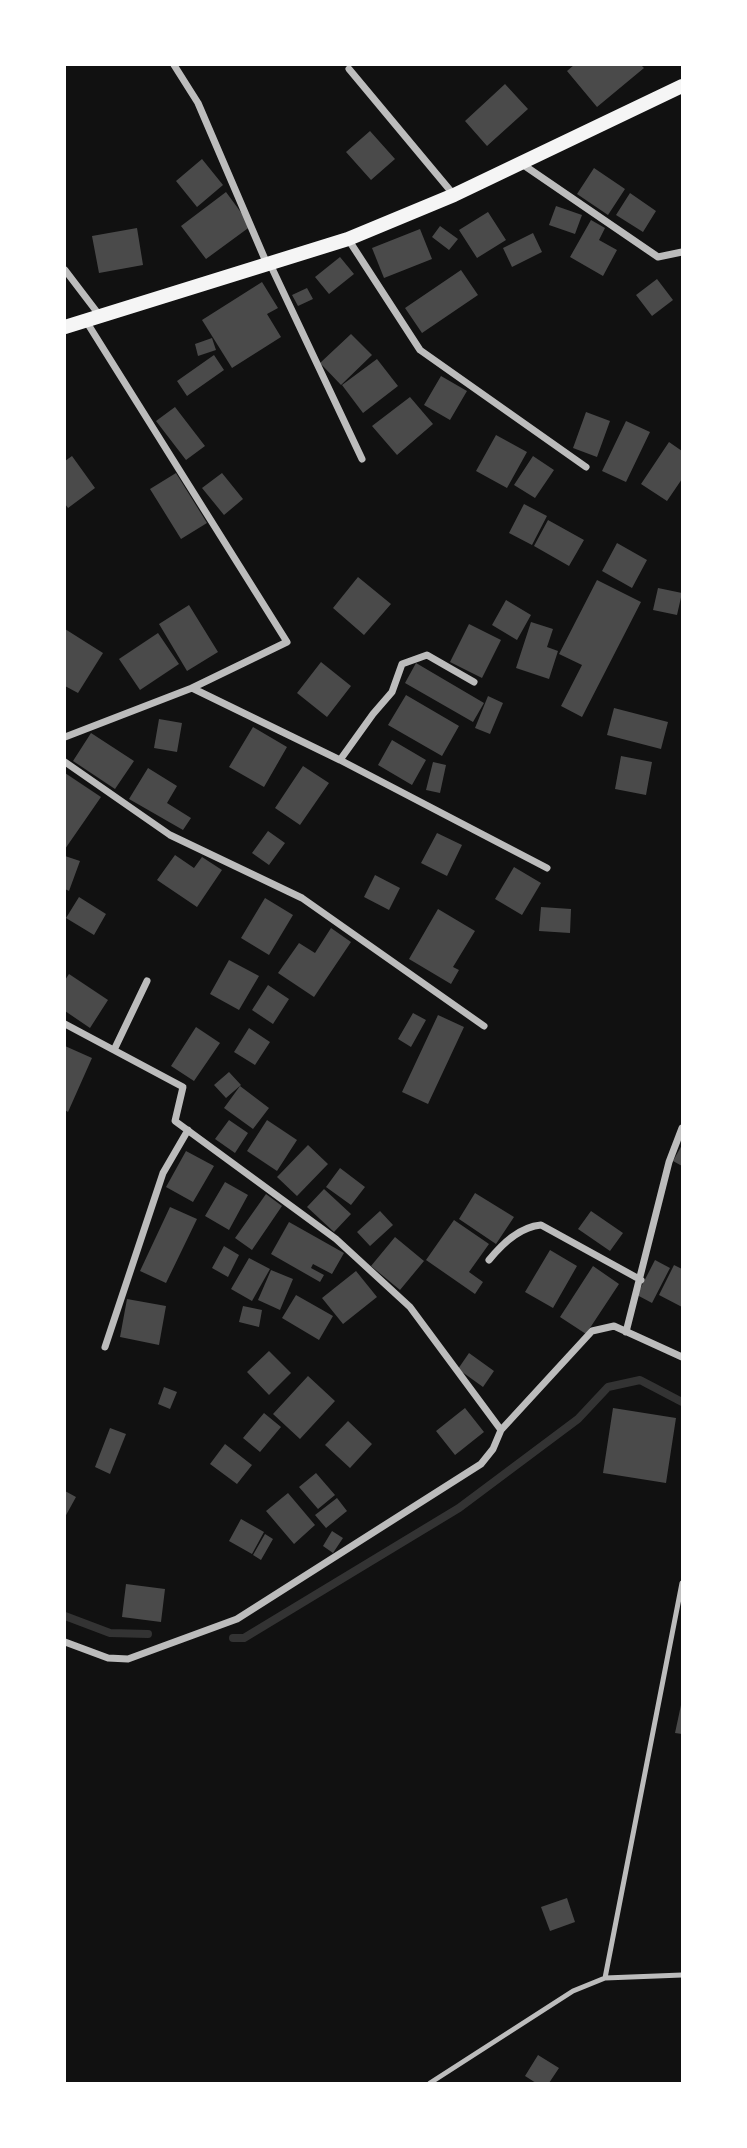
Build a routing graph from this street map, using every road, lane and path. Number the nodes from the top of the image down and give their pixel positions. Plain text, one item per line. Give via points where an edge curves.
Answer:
1 (174, 65) edge
2 (349, 69) dead end
3 (682, 86) edge
4 (522, 164) junction
5 (454, 195) junction
6 (348, 239) junction
7 (682, 253) edge
8 (269, 264) junction
9 (65, 270) edge
10 (101, 317) junction
11 (86, 321) junction
12 (65, 327) edge
13 (362, 459) dead end
14 (586, 467) dead end
15 (474, 682) dead end
16 (192, 688) junction
17 (65, 737) edge
18 (340, 760) junction
19 (65, 762) edge
20 (547, 868) dead end
21 (147, 981) dead end
22 (65, 1024) edge
23 (484, 1026) dead end
24 (114, 1050) junction
25 (682, 1128) edge
26 (188, 1130) junction
27 (489, 1260) dead end
28 (641, 1280) junction
29 (626, 1332) junction
30 (104, 1348) dead end
31 (682, 1357) edge
32 (501, 1430) junction
33 (682, 1583) edge
34 (65, 1642) edge
35 (682, 1975) edge
36 (606, 1978) junction
37 (430, 2083) edge

1 - 8 street via 198,103
2 - 5 street
3 - 4 main road
4 - 5 main road
4 - 7 street via 658,257
5 - 6 main road
6 - 8 main road
6 - 14 street via 420,350
8 - 10 main road
8 - 13 street
9 - 10 street
10 - 11 main road
11 - 12 main road
11 - 16 street via 287,642
15 - 18 street via 427,655 402,664 393,692
16 - 17 street
16 - 18 street
18 - 20 street
19 - 23 street via 170,835 302,898
21 - 24 street
22 - 24 street
24 - 26 street via 183,1087 175,1121
25 - 28 street via 669,1162
26 - 30 street via 163,1173
26 - 32 street via 336,1239 410,1307
27 - 28 street via 501,1245 530,1226 541,1225
28 - 29 street
29 - 31 street
29 - 32 street via 614,1326 592,1331
32 - 34 street via 481,1464 237,1619 128,1659 108,1658
33 - 36 lane
35 - 36 lane
36 - 37 lane via 573,1991

